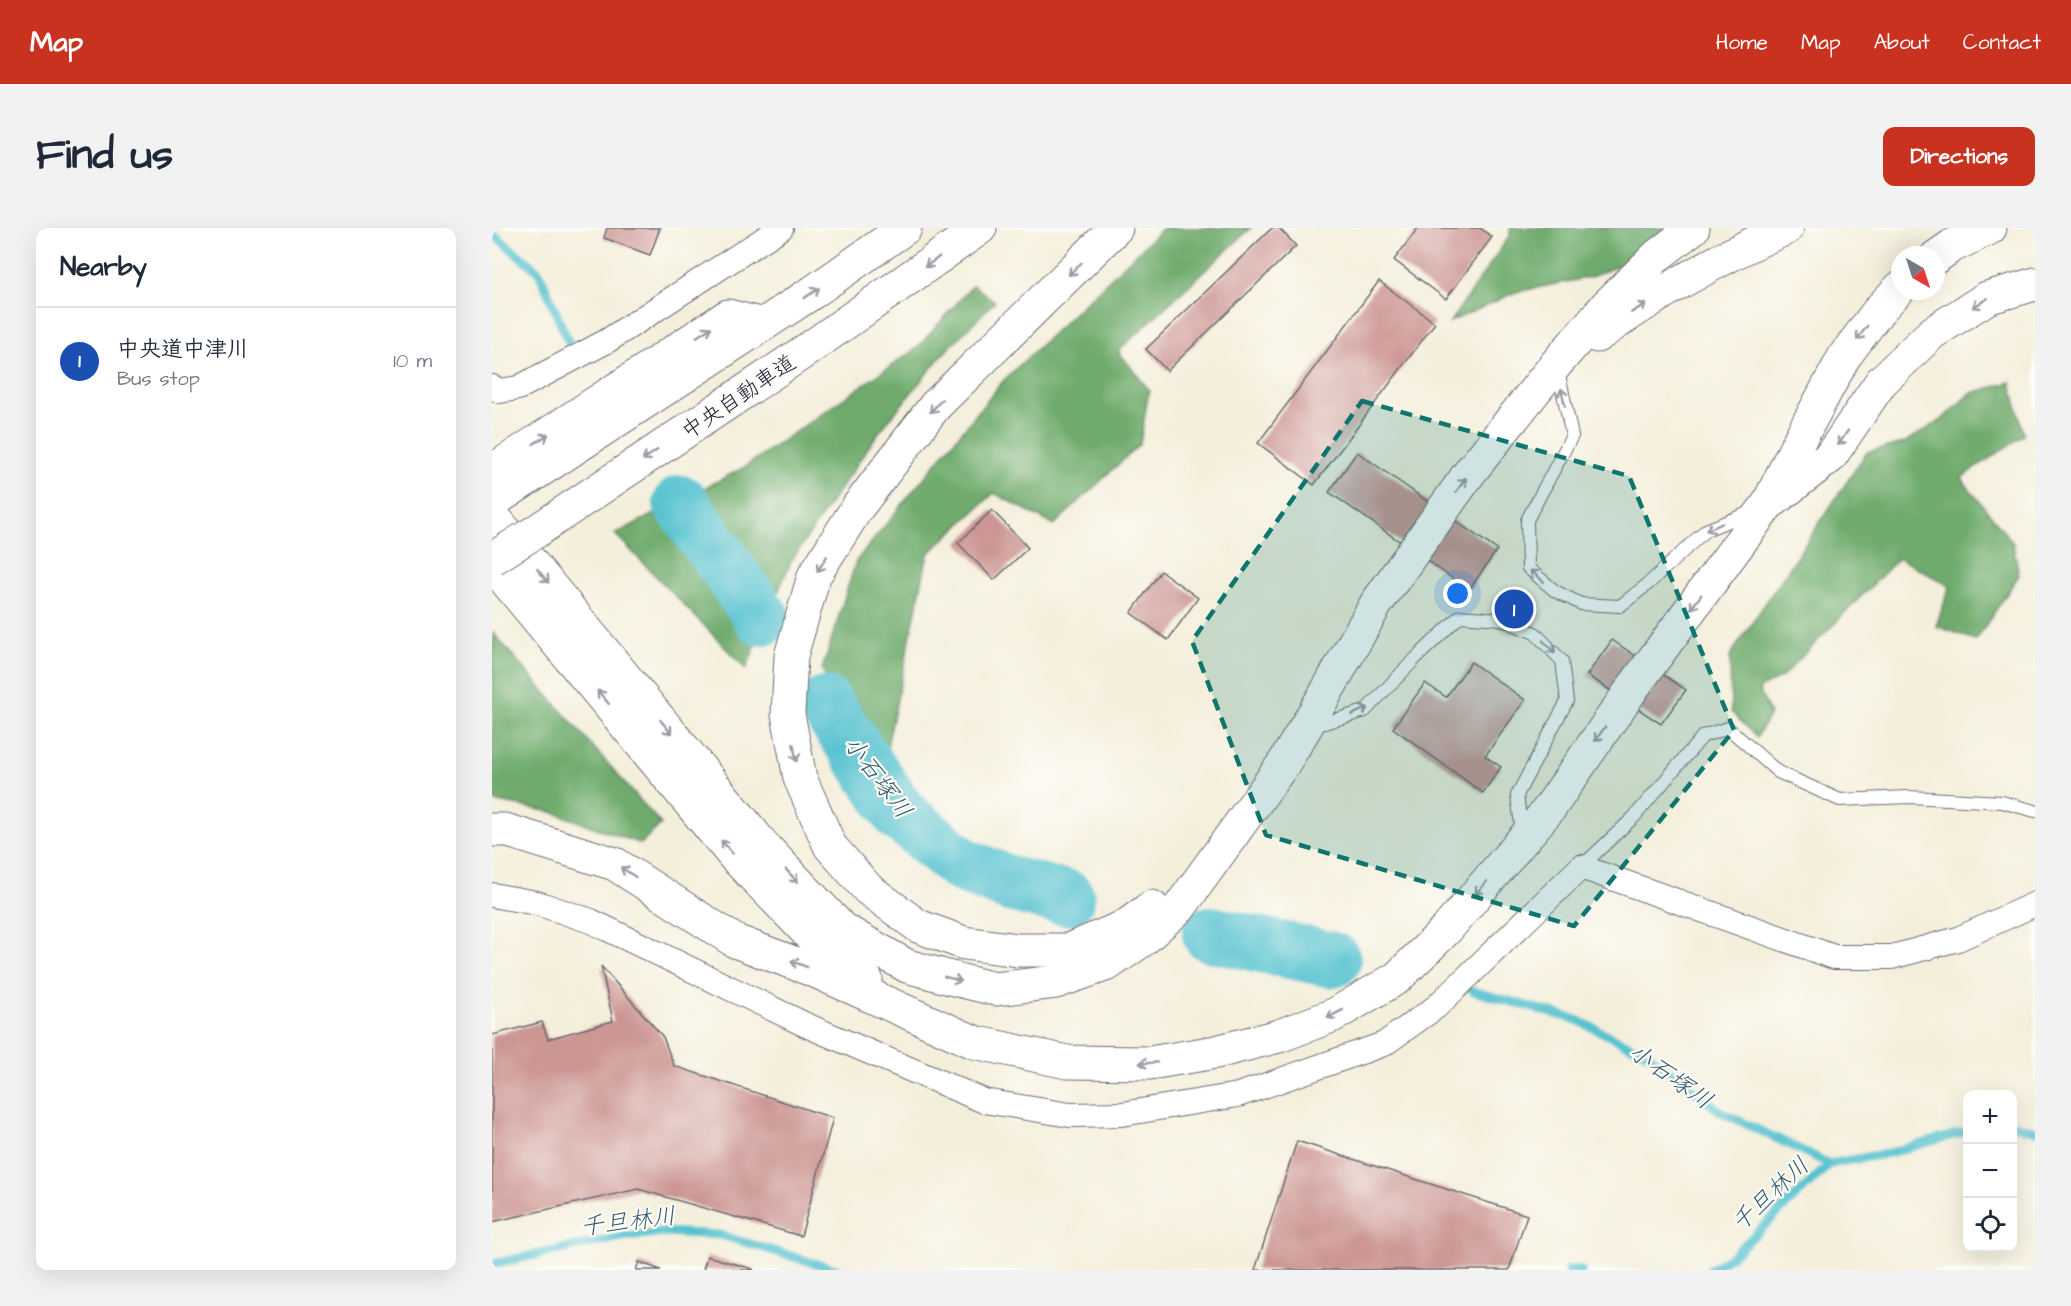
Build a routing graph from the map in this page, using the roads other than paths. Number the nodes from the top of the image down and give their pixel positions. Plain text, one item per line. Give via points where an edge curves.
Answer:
1 (781, 228) edge
2 (905, 228) edge
3 (980, 228) edge
4 (1116, 228) edge
5 (1693, 228) edge
6 (1787, 228) edge
7 (1990, 228) edge
8 (1945, 251) edge
9 (2035, 284) edge
10 (1891, 297) edge
11 (1556, 364) junction
12 (492, 387) edge
13 (494, 496) edge
14 (1768, 504) junction
15 (492, 559) edge
16 (492, 564) edge
17 (1304, 728) junction
18 (2035, 811) edge
19 (492, 830) edge
20 (1522, 840) junction
21 (1213, 862) junction
22 (1581, 867) junction
23 (492, 895) edge
24 (2035, 904) edge
25 (910, 1013) junction

1 - 12 street via 607,341 518,388 500,391
13 -> 2 highway, 中央自動車道 via 763,326
3 -> 15 highway, 中央自動車道, bridge via 814,345
4 -> 21 highway via 935,406 857,508 814,576 791,656 788,714 800,778 830,846 868,889 909,920 964,944 1069,950 1126,926
5 - 11 highway via 1649,263
11 -> 6 highway via 1686,279
7 - 8 highway
9 -> 14 highway via 1987,298 1932,333 1881,382 1830,457
10 -> 14 highway via 1844,357
14 -> 11 lane via 1706,530 1620,606 1581,604 1555,591 1527,568 1527,520 1572,436
17 -> 11 highway via 1376,604 1470,472
13 -> 21 highway via 761,843 842,929 907,966 995,989 1056,982 1108,964 1144,939 1180,907
14 -> 20 highway
25 -> 16 highway via 815,940 734,856
17 -> 20 lane via 1365,711 1460,616 1500,619 1535,633 1562,661 1566,701 1517,795
17 - 21 highway via 1284,763
18 - 22 lane via 2002,802 1909,797 1840,800 1778,772 1728,728 1703,736 1634,817
25 -> 19 highway via 815,970 735,941 615,864 504,830
20 -> 25 highway via 1446,930 1397,978 1334,1015 1279,1036 1150,1063 1067,1062 974,1042
22 - 23 street via 1436,1006 1384,1044 1238,1095 1122,1114 1070,1115 984,1101 806,1025 591,921 537,903
22 - 24 street via 1834,957 1893,957 1958,939

